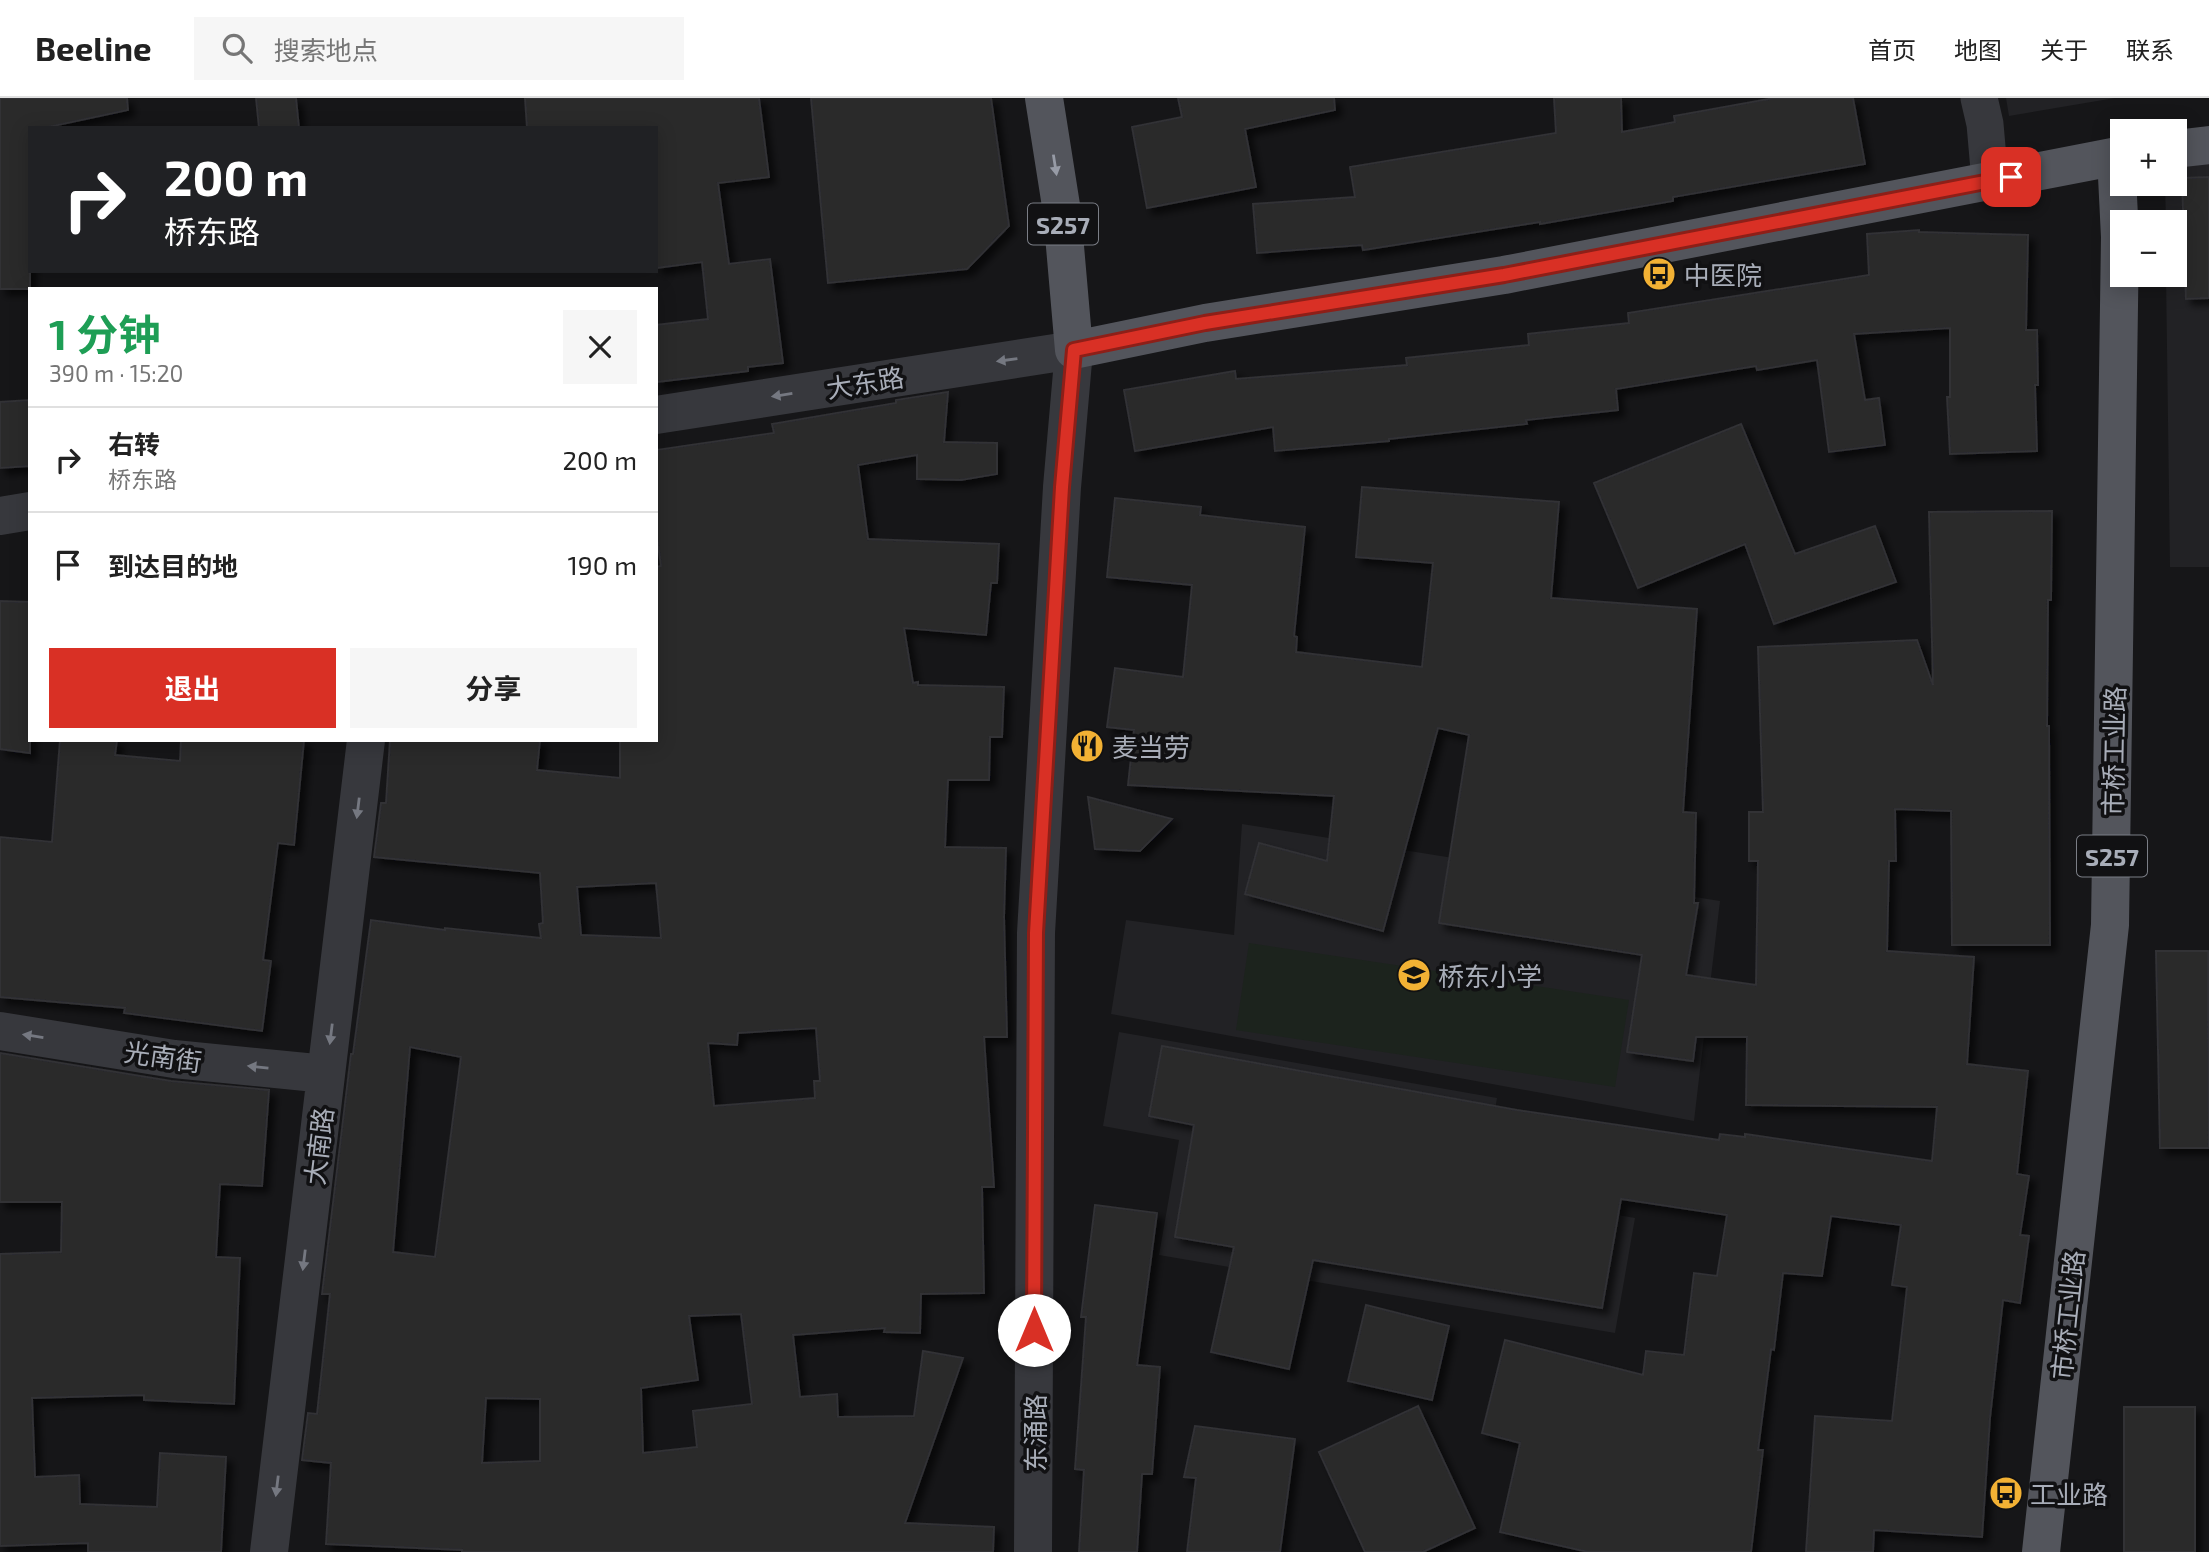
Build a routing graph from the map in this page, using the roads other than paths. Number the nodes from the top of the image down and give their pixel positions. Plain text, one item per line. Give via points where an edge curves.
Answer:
1 (1044, 98) edge
2 (1979, 98) edge
3 (2209, 145) edge
4 (2187, 148) edge
5 (2110, 158) edge
6 (1990, 181) junction
7 (2119, 196) edge
8 (1074, 350) junction
9 (658, 415) edge
10 (28, 511) edge
11 (0, 516) edge
12 (366, 742) edge
13 (0, 1031) edge
14 (326, 1074) junction
15 (270, 1552) edge
16 (1033, 1552) edge
17 (2041, 1552) edge

1 -> 8 main road, S257 via 1062,212
2 - 6 street via 1986,124
3 - 4 main road
5 - 6 main road, S257
6 - 8 main road, S257 via 1504,275 1205,323
7 - 17 main road, 市桥工业路 / S257 via 2110,925
8 -> 9 street, 大东路
8 - 16 street, 东涌路 via 1036,933
10 - 11 street
12 -> 14 street, 大南路
14 -> 13 street, 光南街 via 174,1059
14 -> 15 street, 大南路

